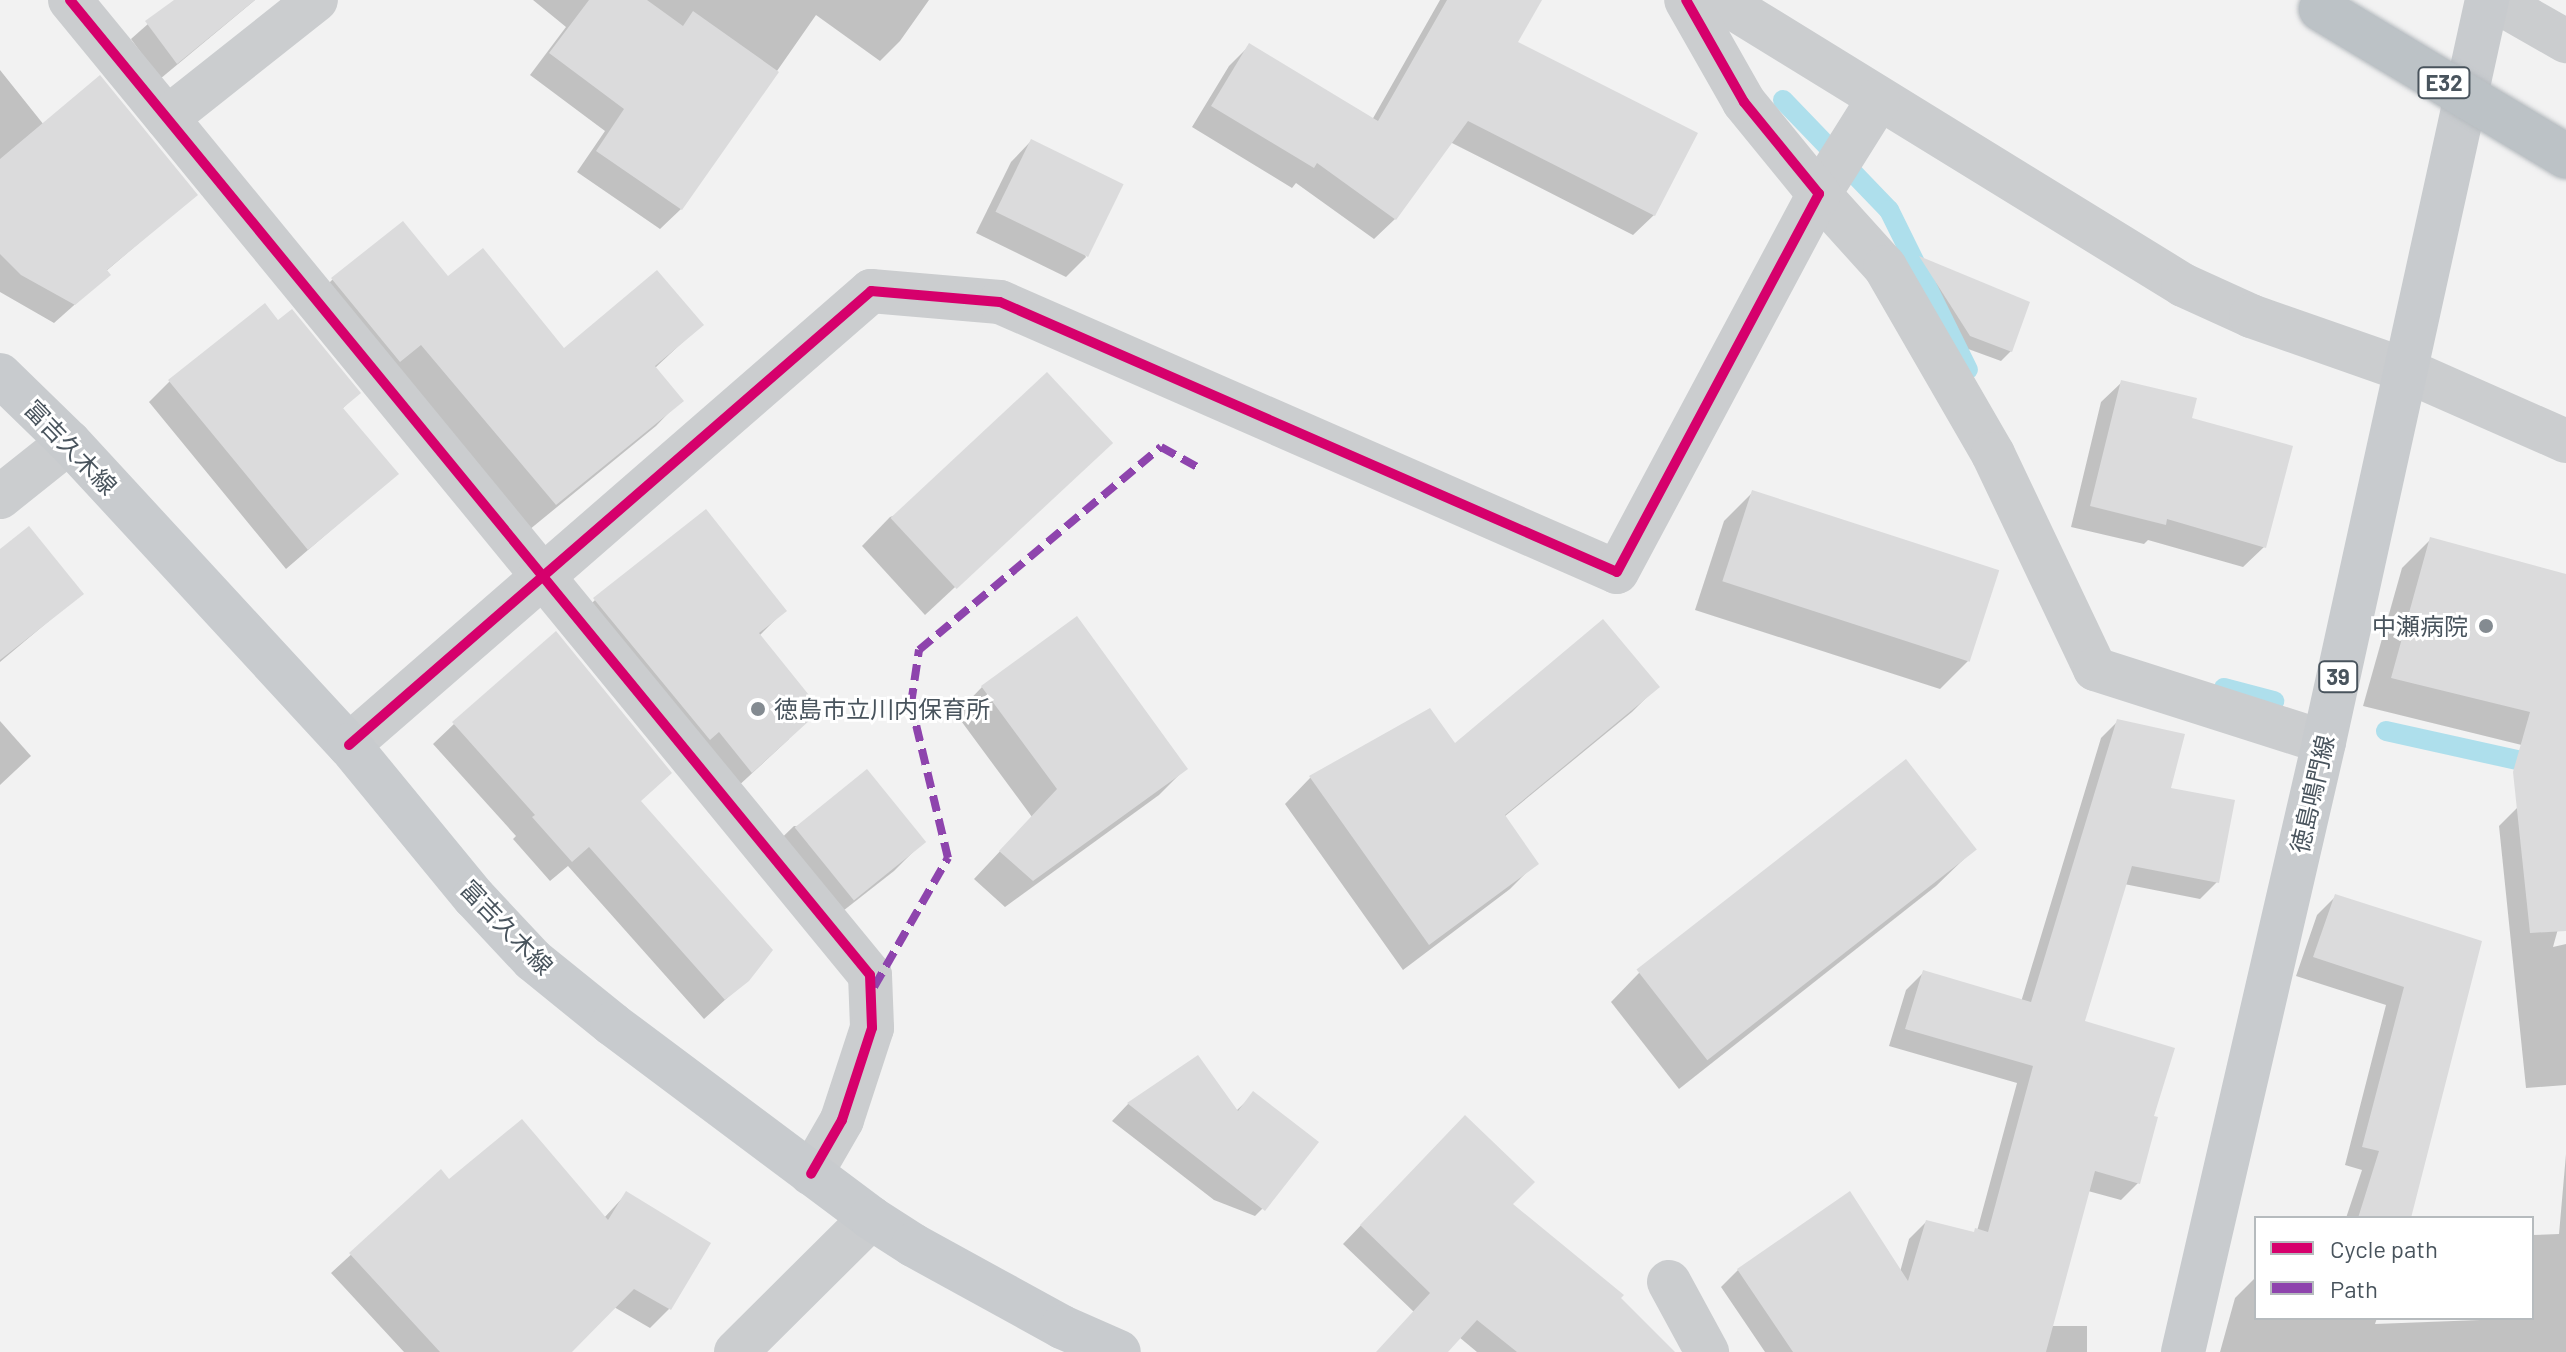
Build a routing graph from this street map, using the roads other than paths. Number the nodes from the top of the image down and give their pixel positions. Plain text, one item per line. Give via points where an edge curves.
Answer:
1 (70, 0) edge
2 (316, 0) edge
3 (1686, 0) edge
4 (1720, 0) edge
5 (2487, 0) edge
6 (2494, 0) edge
7 (2321, 9) dead end
8 (2566, 41) edge
9 (1878, 100) junction
10 (167, 118) junction
11 (2566, 156) edge
12 (1833, 171) junction
13 (2405, 370) junction
14 (0, 375) edge
15 (2566, 441) edge
16 (69, 442) junction
17 (0, 497) edge
18 (542, 574) junction
19 (2324, 742) junction
20 (349, 745) junction
21 (811, 1174) junction
22 (871, 1218) junction
23 (1669, 1282) dead end
24 (736, 1352) edge
25 (1119, 1352) edge
26 (1707, 1352) edge
27 (2183, 1352) edge

1 - 10 street
2 - 10 street
3 - 12 street via 1744,102
4 - 9 street
5 - 13 main road, 徳島鳴門線 / 39
6 - 8 street
7 - 11 highway, E32, bridge
9 - 12 street
9 - 13 street via 2183,285 2251,316
10 - 18 street
12 - 18 street via 1617,572 1000,302 871,291
12 - 19 street via 1993,454 2095,669
13 - 15 street
13 - 19 main road, 徳島鳴門線 / 39
14 - 16 main road, 富吉久木線
16 - 17 street
16 - 20 main road, 富吉久木線
18 - 20 street
18 - 21 street via 870,975 872,1028 842,1120
19 - 27 main road, 徳島鳴門線 / 39
20 - 21 main road, 富吉久木線 via 533,960
21 - 22 main road, 富吉久木線
22 - 24 street
22 - 25 main road, 富吉久木線 via 1062,1327
23 - 26 street

